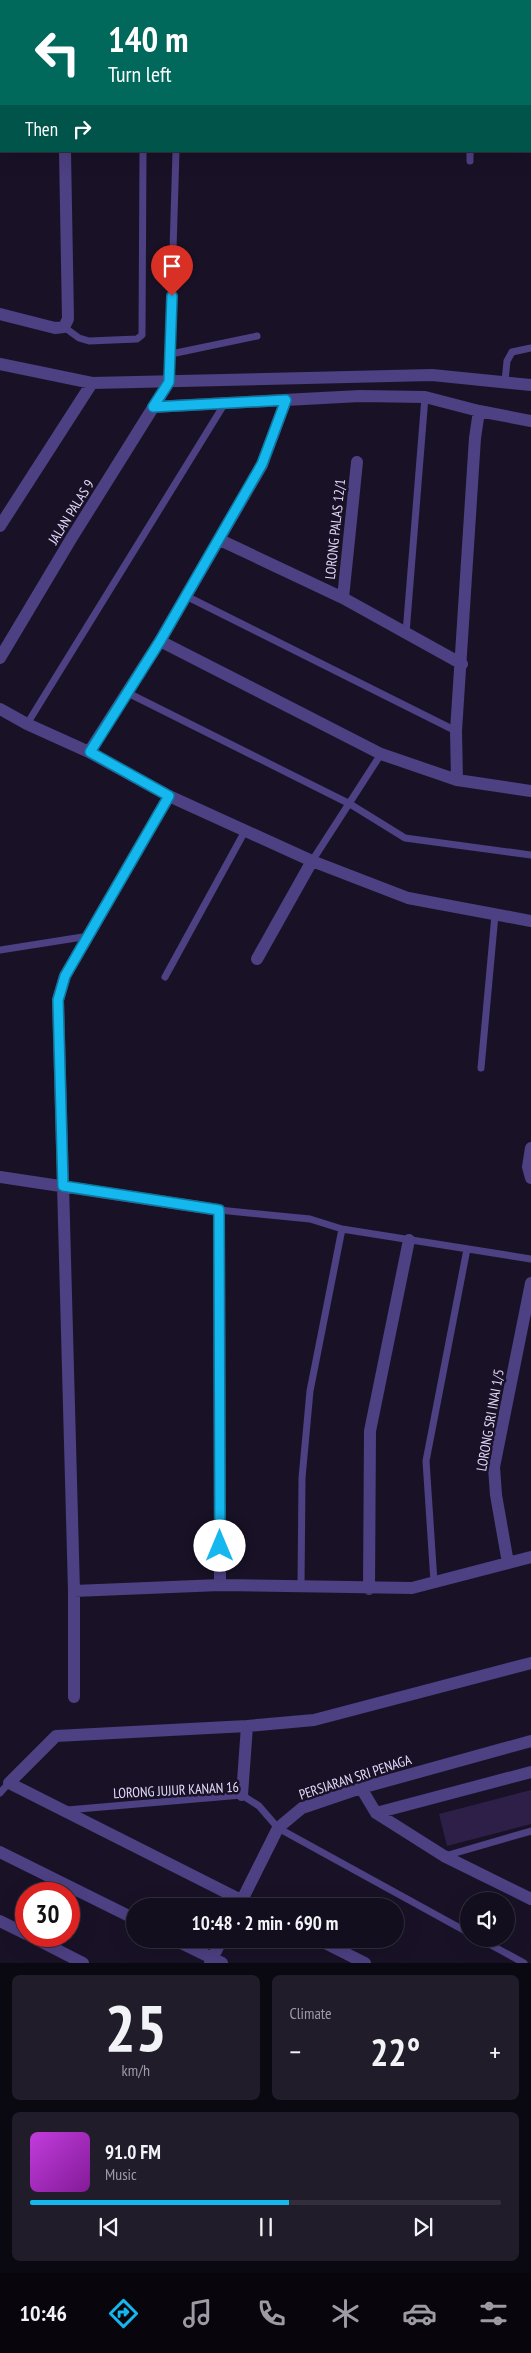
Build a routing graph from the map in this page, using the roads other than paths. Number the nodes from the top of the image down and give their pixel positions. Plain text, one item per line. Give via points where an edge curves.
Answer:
1 (66, 152) edge
2 (143, 152) edge
3 (176, 152) edge
4 (470, 152) edge
5 (470, 161) dead end
6 (0, 314) edge
7 (64, 326) junction
8 (257, 336) dead end
9 (531, 348) edge
10 (171, 354) junction
11 (0, 364) edge
12 (505, 381) junction
13 (169, 382) junction
14 (92, 383) junction
15 (531, 385) edge
16 (425, 397) junction
17 (286, 400) junction
18 (225, 402) junction
19 (153, 407) junction
20 (479, 411) junction
21 (531, 421) edge
22 (357, 462) dead end
23 (0, 526) edge
24 (220, 540) junction
25 (186, 596) junction
26 (344, 598) junction
27 (406, 632) junction
28 (160, 641) junction
29 (0, 658) edge
30 (462, 664) junction
31 (126, 692) junction
32 (0, 709) edge
33 (27, 724) junction
34 (456, 731) junction
35 (90, 752) junction
36 (381, 754) junction
37 (456, 780) junction
38 (531, 791) edge
39 (169, 796) junction
40 (350, 804) junction
41 (245, 831) junction
42 (531, 855) edge
43 (312, 862) junction
44 (495, 915) junction
45 (531, 921) edge
46 (89, 936) junction
47 (0, 950) edge
48 (257, 959) dead end
49 (166, 976) dead end
50 (480, 1068) dead end
51 (531, 1148) edge
52 (0, 1177) edge
53 (531, 1178) edge
54 (63, 1186) junction
55 (219, 1210) junction
56 (342, 1230) junction
57 (409, 1240) junction
58 (467, 1249) junction
59 (531, 1259) edge
60 (531, 1282) edge
61 (531, 1557) edge
62 (508, 1563) junction
63 (434, 1582) junction
64 (220, 1586) junction
65 (301, 1587) junction
66 (369, 1589) junction
67 (74, 1591) junction
68 (531, 1663) edge
69 (74, 1698) dead end
70 (247, 1726) junction
71 (531, 1741) edge
72 (531, 1772) edge
73 (9, 1783) junction
74 (361, 1788) junction
75 (0, 1793) edge
76 (242, 1795) junction
77 (64, 1810) junction
78 (376, 1813) junction
79 (278, 1828) junction
80 (531, 1831) edge
81 (0, 1852) edge
82 (444, 1856) junction
83 (233, 1898) edge
84 (247, 1898) edge
85 (531, 1899) edge
86 (126, 1915) edge
87 (0, 1921) edge
88 (15, 1928) edge
89 (460, 1928) edge
90 (52, 1947) edge
91 (495, 1947) edge
92 (190, 1948) edge
93 (219, 1948) edge
94 (335, 1948) edge
95 (215, 1961) edge
96 (83, 1963) edge
97 (365, 1963) edge
98 (524, 1963) edge

1 - 7 street via 68,318
2 - 7 lane via 142,335 137,339 89,341 79,338
3 - 10 lane
4 - 5 lane
6 - 7 street via 55,328
8 - 10 lane
9 - 12 lane via 512,352 507,361
10 - 13 lane
11 - 14 street
12 - 13 street via 432,375
12 - 15 street
13 - 14 street
13 - 19 street, JALAN PALAS 9
14 - 23 street
16 - 17 street
16 - 20 street
16 - 27 lane
17 - 18 street
17 - 24 street via 262,464
18 - 19 street
18 - 33 lane
19 - 29 street, JALAN PALAS 9
20 - 21 street
20 - 30 street
22 - 26 street, LORONG PALAS 12/1
24 - 25 street
24 - 26 street
25 - 28 street
25 - 34 lane
26 - 27 street
27 - 30 street
28 - 31 street
28 - 36 street
30 - 34 street
31 - 35 street
31 - 40 lane
32 - 33 street
33 - 35 street
34 - 37 street
35 - 39 street
36 - 37 street
36 - 40 lane
37 - 38 street
39 - 41 street
39 - 46 street
40 - 42 lane via 405,838
40 - 43 lane
41 - 43 street
41 - 49 lane
43 - 44 street via 408,898
43 - 48 street
44 - 45 street
44 - 50 lane
46 - 47 lane
46 - 54 street via 65,976 58,1000
51 - 53 street via 528,1167
52 - 54 street
54 - 55 street
54 - 67 street
55 - 56 lane via 310,1218
55 - 64 street
56 - 57 lane
56 - 65 lane via 310,1391 302,1478
57 - 58 lane
57 - 66 street via 370,1431
58 - 59 lane
58 - 63 lane via 426,1461
60 - 62 street, LORONG SRI INAI 1/5 via 494,1467
61 - 62 street
62 - 63 street
63 - 66 street via 412,1588
64 - 65 street
64 - 67 street
65 - 66 street
67 - 69 street
68 - 70 street via 314,1720
70 - 73 street via 56,1736
70 - 76 street
71 - 74 street, PERSIARAN SRI PENAGA
72 - 78 street
73 - 75 lane
73 - 77 street
74 - 78 street
74 - 79 street, PERSIARAN SRI PENAGA via 302,1808
76 - 77 lane, LORONG JUJUR KANAN 16
76 - 79 lane, LORONG JUJUR KANAN 16 via 259,1806
77 - 83 street
78 - 82 street
79 - 84 street, PERSIARAN SRI PENAGA
79 - 89 lane
80 - 82 lane
81 - 86 street
82 - 85 street
87 - 88 street
90 - 96 street
91 - 98 lane
92 - 95 street
93 - 95 street
94 - 97 street

